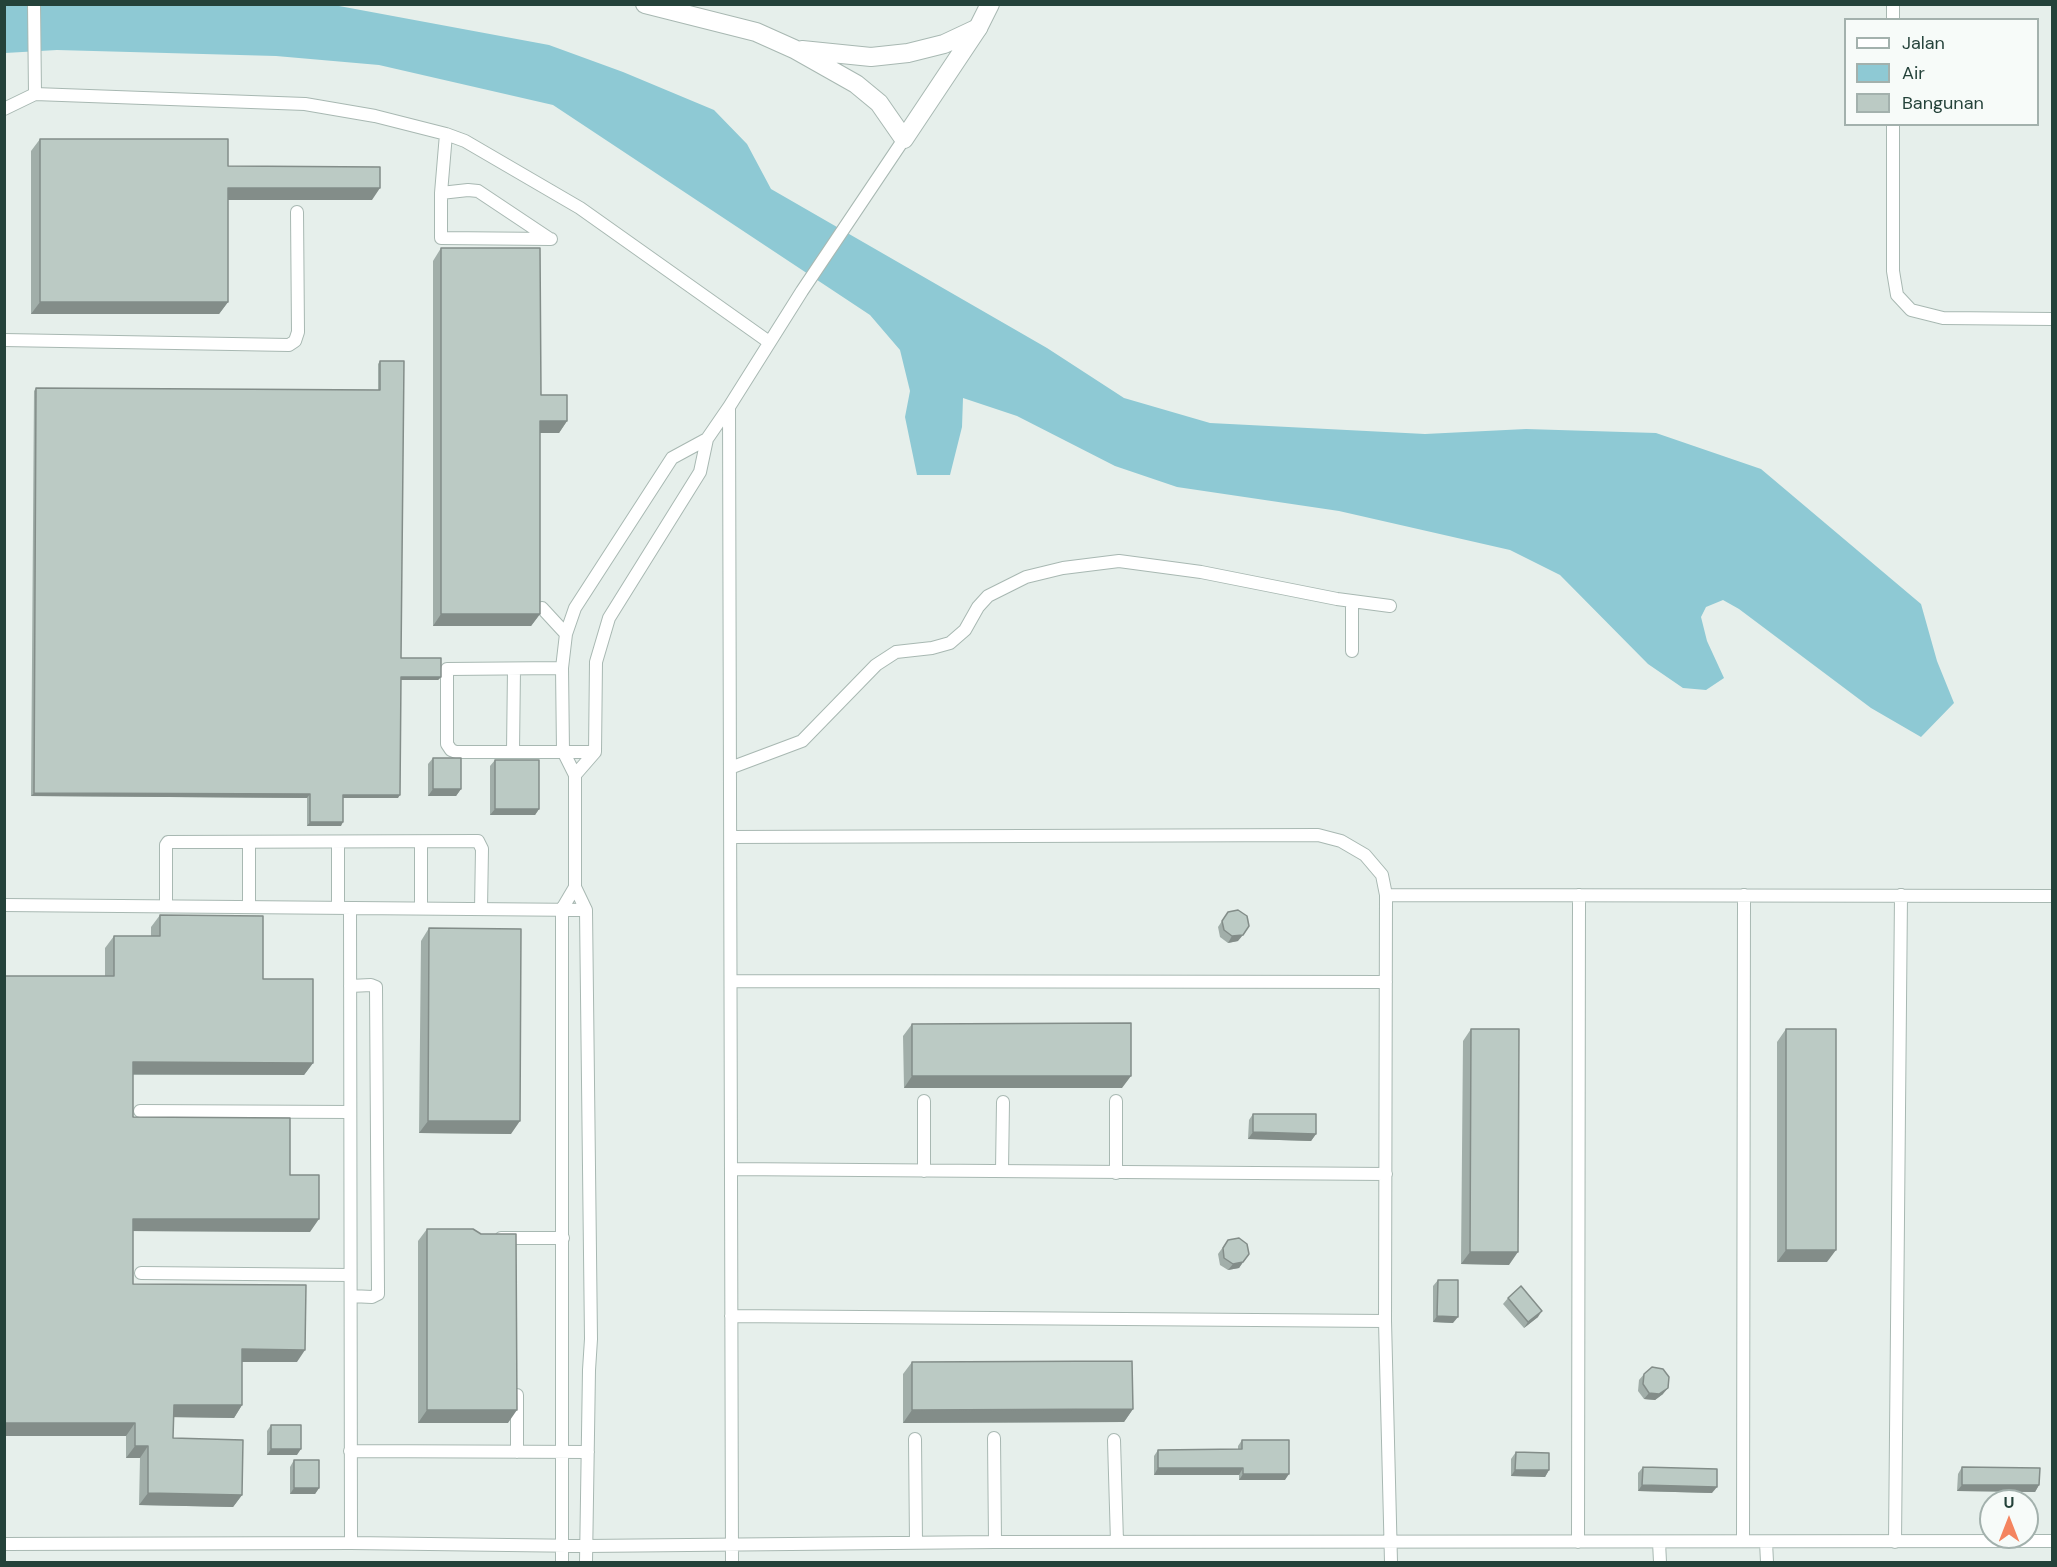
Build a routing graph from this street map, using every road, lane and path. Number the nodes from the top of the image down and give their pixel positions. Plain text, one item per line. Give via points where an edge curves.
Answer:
1 (34, 4) edge
2 (645, 4) edge
3 (990, 4) edge
4 (978, 28) junction
5 (794, 49) junction
6 (35, 94) junction
7 (4, 109) edge
8 (1893, 126) edge
9 (446, 134) junction
10 (904, 139) junction
11 (441, 193) junction
12 (297, 212) dead end
13 (2052, 319) edge
14 (4, 340) edge
15 (769, 342) junction
16 (729, 407) junction
17 (707, 439) junction
18 (1352, 601) junction
19 (1390, 606) dead end
20 (542, 608) edge
21 (566, 634) junction
22 (1352, 651) dead end
23 (562, 668) junction
24 (514, 669) junction
25 (513, 751) junction
26 (563, 751) junction
27 (595, 752) junction
28 (730, 768) junction
29 (575, 775) junction
30 (731, 837) junction
31 (421, 842) junction
32 (249, 843) junction
33 (338, 843) junction
34 (575, 887) junction
35 (1386, 895) junction
36 (1579, 895) junction
37 (1744, 895) junction
38 (1901, 895) junction
39 (2052, 896) edge
40 (4, 905) edge
41 (166, 906) junction
42 (249, 907) junction
43 (344, 908) junction
44 (421, 908) junction
45 (481, 909) junction
46 (562, 909) junction
47 (586, 910) junction
48 (732, 981) junction
49 (1386, 982) junction
50 (350, 986) junction
51 (924, 1101) dead end
52 (1116, 1101) dead end
53 (1003, 1102) dead end
54 (140, 1111) dead end
55 (350, 1112) junction
56 (731, 1169) junction
57 (1002, 1170) junction
58 (924, 1171) junction
59 (1116, 1173) junction
60 (1386, 1174) junction
61 (494, 1238) edge
62 (563, 1238) junction
63 (141, 1273) dead end
64 (350, 1275) junction
65 (351, 1296) junction
66 (731, 1316) junction
67 (1385, 1321) junction
68 (517, 1381) edge
69 (994, 1438) dead end
70 (915, 1439) dead end
71 (1114, 1440) dead end
72 (350, 1451) junction
73 (517, 1452) junction
74 (562, 1452) junction
75 (588, 1452) junction
76 (1743, 1540) junction
77 (2052, 1541) edge
78 (995, 1542) junction
79 (1117, 1542) junction
80 (1391, 1542) junction
81 (1578, 1542) junction
82 (1659, 1542) junction
83 (1766, 1542) junction
84 (1895, 1542) junction
85 (916, 1543) junction
86 (4, 1544) edge
87 (351, 1544) junction
88 (732, 1544) junction
89 (562, 1546) junction
90 (586, 1546) junction
91 (562, 1563) edge
92 (586, 1563) edge
93 (732, 1563) edge
94 (1391, 1563) edge
95 (1660, 1563) edge
96 (1767, 1563) edge

1 - 6 lane
2 - 5 street via 756,32
3 - 4 street
4 - 5 street via 944,44 908,54 871,57
4 - 10 street
5 - 10 street via 856,84 879,103
6 - 7 lane
6 - 9 lane via 305,104
8 - 13 lane via 1893,271 1897,295 1911,310 1943,318
9 - 11 lane
9 - 15 lane via 465,141 580,208
10 - 15 lane
11 - 11 lane via 478,191 551,239 441,238
12 - 14 lane via 298,332 289,345
15 - 16 lane
16 - 17 lane
16 - 28 lane
17 - 21 lane via 672,458 575,608
17 - 27 lane via 700,472 609,618 596,662
18 - 19 lane
18 - 22 lane
18 - 28 lane via 1201,572 1119,561 1026,577 988,596 965,630 950,643 896,652 876,665 802,741
20 - 21 lane
21 - 23 lane
23 - 24 lane
23 - 26 lane
24 - 25 lane
24 - 25 lane via 447,669 446,714 447,744 451,750
25 - 26 lane
26 - 27 lane
26 - 29 lane
27 - 29 lane
28 - 30 lane
29 - 34 lane
30 - 35 lane via 1318,835 1341,841 1365,855 1382,875
30 - 48 lane
31 - 33 lane
31 - 44 lane
31 - 45 lane via 481,843
32 - 33 lane
32 - 41 lane via 168,843
32 - 42 lane
33 - 43 lane
34 - 46 lane
34 - 47 lane
35 - 36 lane
35 - 49 lane
36 - 37 lane
36 - 81 lane
37 - 38 lane
37 - 76 lane
38 - 39 lane
38 - 84 lane
40 - 41 lane
41 - 42 lane
42 - 43 lane
43 - 44 lane
43 - 50 lane
44 - 45 lane
45 - 46 lane
46 - 47 lane
46 - 62 lane
47 - 75 lane via 591,1339
48 - 49 lane
48 - 56 lane
49 - 60 lane
50 - 55 lane
50 - 65 lane via 376,987 378,1290 372,1297
51 - 58 lane
52 - 59 lane
53 - 57 lane
54 - 55 lane
55 - 64 lane
56 - 58 lane
56 - 66 lane
57 - 58 lane
57 - 59 lane
59 - 60 lane
60 - 67 lane
61 - 62 lane via 516,1244
62 - 74 lane
63 - 64 lane
64 - 65 lane
65 - 72 lane
66 - 67 lane
66 - 88 lane
67 - 80 lane
68 - 73 lane
69 - 78 lane
70 - 85 lane
71 - 79 lane
72 - 73 lane
72 - 87 lane
73 - 74 lane
74 - 75 lane
74 - 89 lane
75 - 90 lane
76 - 82 lane
76 - 83 lane
77 - 84 lane
78 - 79 lane
78 - 85 lane
79 - 80 lane
80 - 81 lane
80 - 94 lane
81 - 82 lane
82 - 95 lane
83 - 84 lane
83 - 96 lane
85 - 88 lane
86 - 87 lane
87 - 89 lane
88 - 90 lane
88 - 93 lane
89 - 90 lane
89 - 91 lane
90 - 92 lane

